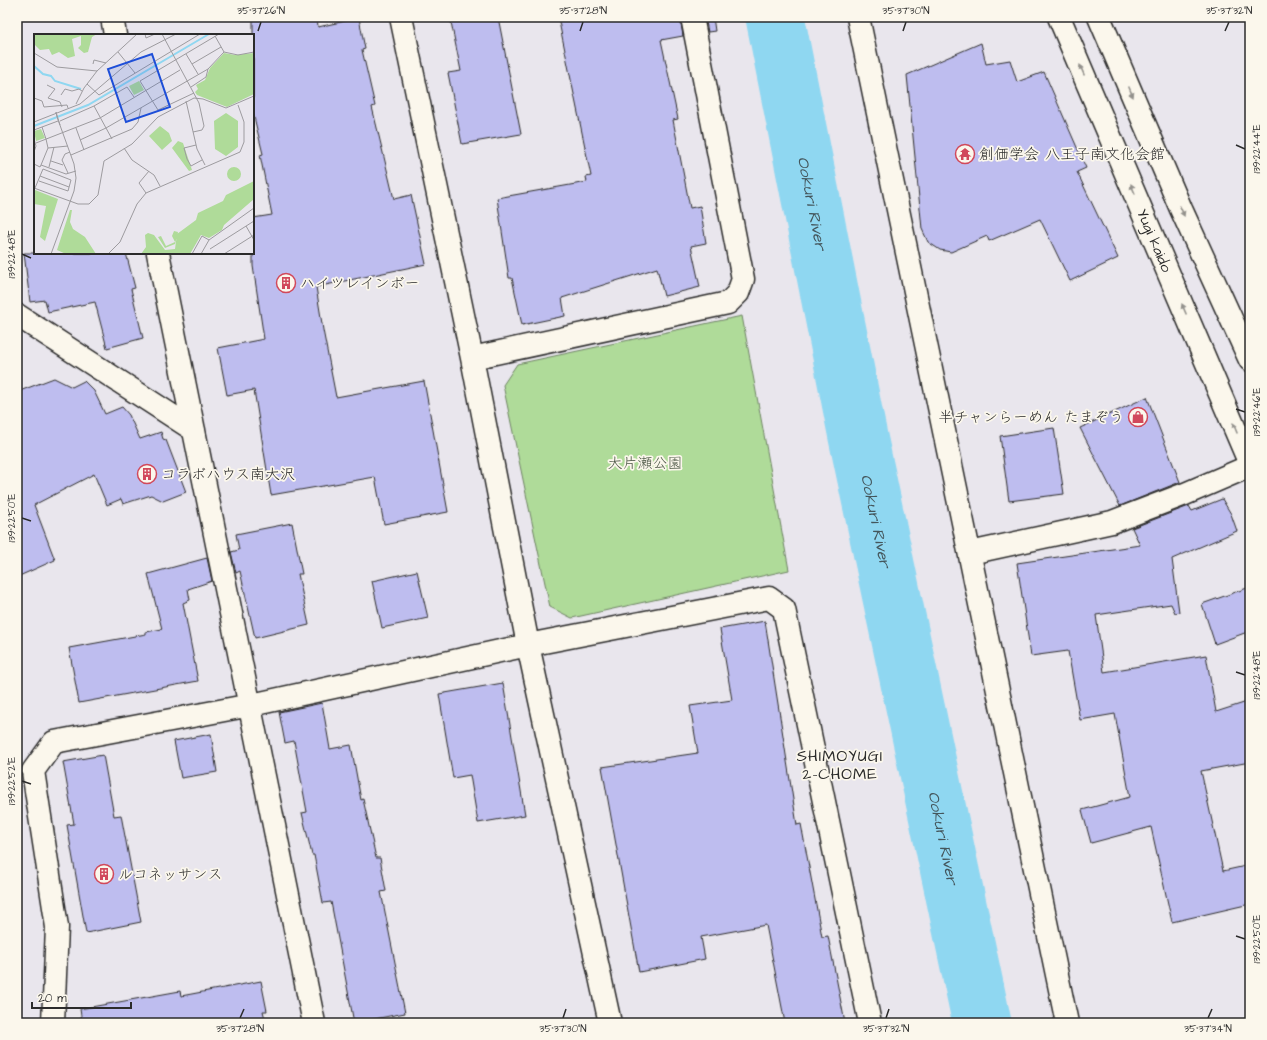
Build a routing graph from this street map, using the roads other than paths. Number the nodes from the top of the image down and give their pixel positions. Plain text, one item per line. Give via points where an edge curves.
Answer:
1 (112, 17) edge
2 (401, 17) edge
3 (692, 17) edge
4 (858, 17) edge
5 (1059, 17) edge
6 (1100, 17) edge
7 (115, 34) edge
8 (158, 254) edge
9 (17, 315) edge
10 (472, 358) junction
11 (1250, 360) edge
12 (194, 430) junction
13 (1250, 465) edge
14 (970, 553) junction
15 (528, 645) junction
16 (251, 705) junction
17 (52, 1023) edge
18 (314, 1023) edge
19 (610, 1023) edge
20 (870, 1023) edge
21 (1067, 1023) edge

1 - 7 street
2 - 10 street
3 - 10 street via 743,279 738,293 728,303
4 - 14 street
13 -> 5 street, Yugi kaido
6 -> 11 street via 1181,209
8 - 12 street
9 - 12 street
10 - 15 street
12 - 16 street
13 - 14 street via 1112,522
14 - 21 street
15 - 16 street
15 - 19 street
15 - 20 street via 769,598 784,609
16 - 17 street via 54,742 33,771 57,927
16 - 18 street

